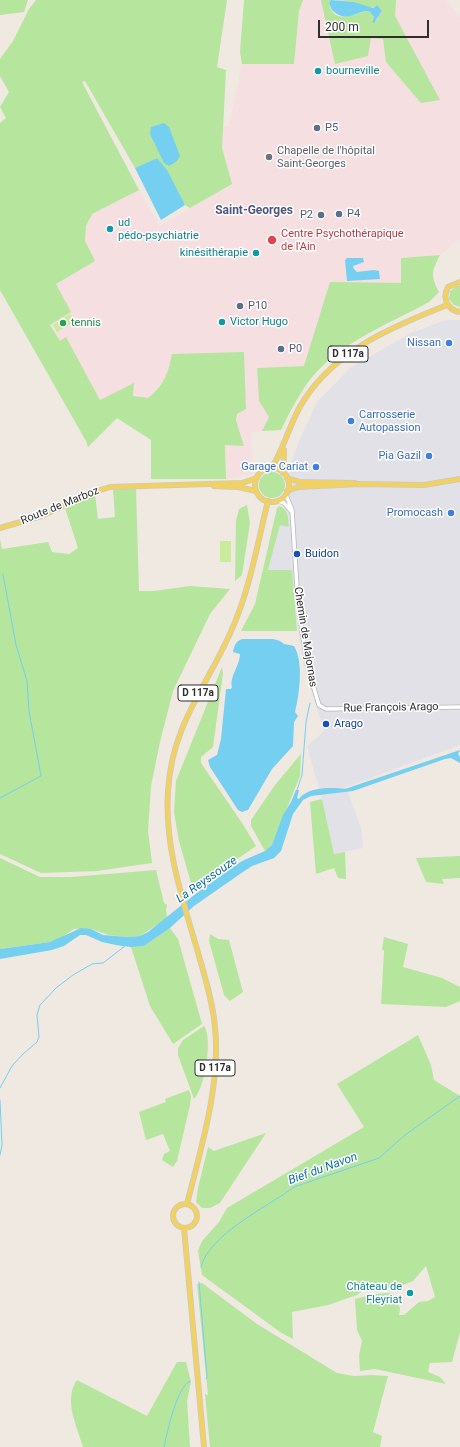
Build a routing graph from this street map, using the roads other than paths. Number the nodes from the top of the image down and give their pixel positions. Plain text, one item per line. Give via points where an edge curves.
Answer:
1 (460, 282) edge
2 (447, 305) junction
3 (460, 312) edge
4 (285, 444) junction
5 (271, 468) junction
6 (283, 473) junction
7 (257, 478) junction
8 (287, 478) junction
9 (460, 479) edge
10 (360, 484) junction
11 (192, 485) junction
12 (256, 491) junction
13 (286, 493) junction
14 (268, 501) junction
15 (278, 501) junction
16 (292, 515) junction
17 (0, 528) edge
18 (460, 707) edge
19 (323, 708) joint
20 (187, 1204) junction
21 (184, 1228) junction
22 (204, 1447) edge

1 - 2 main road via 452,284 446,291
2 - 3 main road
2 - 4 main road, D 117a via 361,345 339,361 321,378 304,400
4 - 5 main road, D 117a
4 - 6 main road, D 117a
5 - 6 main road
5 - 7 main road via 264,470
6 - 8 main road
7 - 11 main road, Route de Marboz via 242,483
7 - 12 main road
8 - 10 main road via 300,482
8 - 13 main road
9 - 10 main road via 424,485
10 - 13 main road via 298,487
11 - 12 main road, Route de Marboz via 238,487
11 - 17 main road, Route de Marboz via 156,484 106,488 41,516
12 - 14 main road via 261,498
13 - 15 main road
13 - 16 street, Chemin de Majornas
14 - 15 main road
14 - 20 main road, D 117a via 245,594 235,623 181,731 173,757 168,788 167,826 173,863 214,1013 216,1058 212,1093
15 - 16 street via 287,506
16 - 19 street, Chemin de Majornas via 302,632 317,700
18 - 19 street, Rue François Arago
20 - 21 main road via 194,1207 196,1218 192,1225
20 - 21 main road via 179,1205 172,1214 177,1225
21 - 22 main road

